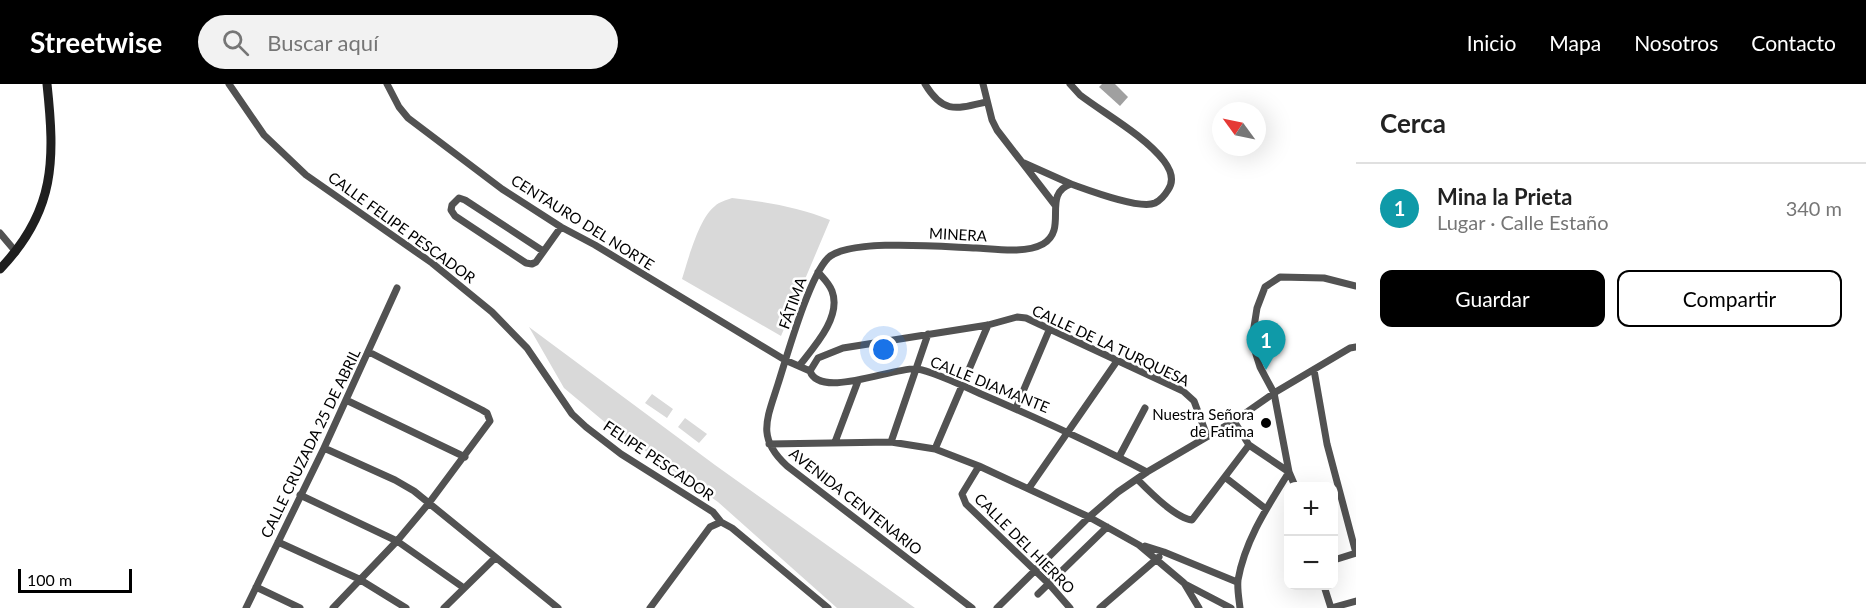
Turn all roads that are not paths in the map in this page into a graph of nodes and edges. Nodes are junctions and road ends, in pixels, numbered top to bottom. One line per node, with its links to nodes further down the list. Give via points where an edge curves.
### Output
1 (47, 84): 14 (main road, via 52,157 49,179 35,221)
2 (229, 84): 34 (street, CALLE FELIPE PESCADOR, via 264,135 306,175 432,263 492,312 527,348)
3 (387, 84): 11 (street, CENTAURO DEL NORTE, via 408,118 502,189)
4 (925, 84): 7 (street, via 935,99 950,108)
5 (983, 84): 7 (street)
6 (1070, 84): 9 (street, via 1158,154 1172,179 1161,199 1148,205)
7 (986, 102): 8 (street, via 997,130)
8 (1023, 163): 9 (street); 10 (street)
9 (1071, 184): 10 (street, via 1059,191)
10 (1055, 205): 15 (street, MINERA, via 1055,231 1043,244 1018,250 923,245 851,248)
11 (561, 227): 13 (street); 25 (street, CENTAURO DEL NORTE)
12 (0, 233): 14 (street)
13 (543, 251): 13 (street, via 536,262 526,262 455,216 452,205 459,198 465,200)
14 (16, 252): 16 (main road)
15 (829, 257): 17 (street, FÁTIMA)
16 (0, 269)
17 (818, 272): 25 (street, FÁTIMA); 27 (street, via 833,293 834,308 823,334)
18 (1356, 286): 33 (street, via 1324,278 1290,276 1280,277 1265,287 1253,333 1260,367)
19 (397, 288): 24 (street, CALLE CRUZADA 25 DE ABRIL)
20 (988, 325): 21 (street, CALLE DE LA TURQUESA, via 1017,317); 22 (street, CALLE DE LA TURQUESA); 32 (street)
21 (1050, 328): 26 (street, CALLE DE LA TURQUESA); 36 (street)
22 (928, 334): 28 (street); 30 (street, CALLE DE LA TURQUESA, via 834,350 818,358)
23 (1356, 347): 29 (street)
24 (369, 352): 35 (street, CALLE CRUZADA 25 DE ABRIL); 47 (street, via 487,413 490,421)
25 (785, 360): 27 (street, CALLE DIAMANTE); 43 (street, AVENIDA CENTENARIO, via 766,422)
26 (1117, 361): 39 (street); 40 (street, CALLE DE LA TURQUESA, via 1183,391 1194,401)
27 (799, 366): 30 (street, CALLE DIAMANTE)
28 (916, 369): 31 (street, CALLE DIAMANTE); 32 (street, CALLE DIAMANTE); 42 (street)
29 (1314, 370): 33 (street); 55 (street)
30 (810, 371): 31 (street, CALLE DIAMANTE, via 820,381)
31 (858, 381): 41 (street)
32 (961, 385): 36 (street, CALLE DIAMANTE); 46 (street)
33 (1274, 393): 38 (street); 51 (street)
34 (558, 394): 62 (street, FELIPE PESCADOR, via 586,427 713,512)
35 (346, 400): 45 (street, CALLE CRUZADA 25 DE ABRIL); 47 (street)
36 (1016, 408): 39 (street, CALLE DIAMANTE)
37 (1145, 408): 48 (street)
38 (1234, 421): 40 (street); 44 (street)
39 (1069, 432): 48 (street, CALLE DIAMANTE); 57 (street)
40 (1207, 436): 50 (street)
41 (835, 442): 42 (street); 43 (street)
42 (891, 442): 46 (street)
43 (769, 444): 90 (street, AVENIDA CENTENARIO, via 786,466)
44 (1249, 445): 51 (street); 53 (street)
45 (324, 448): 58 (street, CALLE CRUZADA 25 DE ABRIL); 59 (street, via 395,480)
46 (934, 449): 49 (street)
47 (465, 457): 59 (street)
48 (1119, 458): 50 (street, CALLE DIAMANTE)
49 (979, 466): 57 (street); 72 (street, CALLE DEL HIERRO, via 962,499)
50 (1147, 472): 52 (street)
51 (1289, 472): 54 (street); 60 (street)
52 (1137, 478): 53 (street, via 1154,496 1188,520 1194,519); 61 (street)
53 (1226, 478): 60 (street)
54 (1293, 482)
55 (1338, 482)
56 (1338, 483): 68 (street)
57 (1029, 488): 61 (street)
58 (300, 495): 64 (street); 65 (street, CALLE CRUZADA 25 DE ABRIL)
59 (429, 503): 64 (street); 69 (street)
60 (1266, 509): 74 (street, via 1249,544)
61 (1089, 517): 63 (street); 72 (street)
62 (720, 522): 88 (street, via 710,527); 89 (street, FELIPE PESCADOR)
63 (1107, 526): 66 (street); 76 (street)
64 (397, 541): 73 (street); 78 (street)
65 (278, 542): 73 (street); 77 (street, CALLE CRUZADA 25 DE ABRIL)
66 (1139, 545): 67 (street); 70 (street)
67 (1164, 552): 70 (street); 74 (street)
68 (1356, 553): 71 (street)
69 (495, 558): 78 (street); 87 (street)
70 (1157, 559): 75 (street); 93 (street)
71 (1338, 559)
72 (1034, 571): 76 (street, CALLE DEL HIERRO); 91 (street)
73 (359, 579): 84 (street); 85 (street)
74 (1238, 582): 96 (street)
75 (1184, 583): 94 (street); 95 (street)
76 (1049, 584): 80 (street); 92 (street, CALLE DEL HIERRO)
77 (256, 587): 82 (street, CALLE CRUZADA 25 DE ABRIL); 83 (street)
78 (464, 588): 86 (street)
79 (1326, 590): 97 (street)
80 (1038, 594)
81 (1356, 601): 97 (street)
82 (246, 608)
83 (300, 608)
84 (333, 608)
85 (406, 608)
86 (444, 608)
87 (558, 608)
88 (650, 608)
89 (828, 608)
90 (972, 608)
91 (997, 608)
92 (1070, 608)
93 (1100, 608)
94 (1200, 608)
95 (1231, 608)
96 (1240, 608)
97 (1331, 608)

